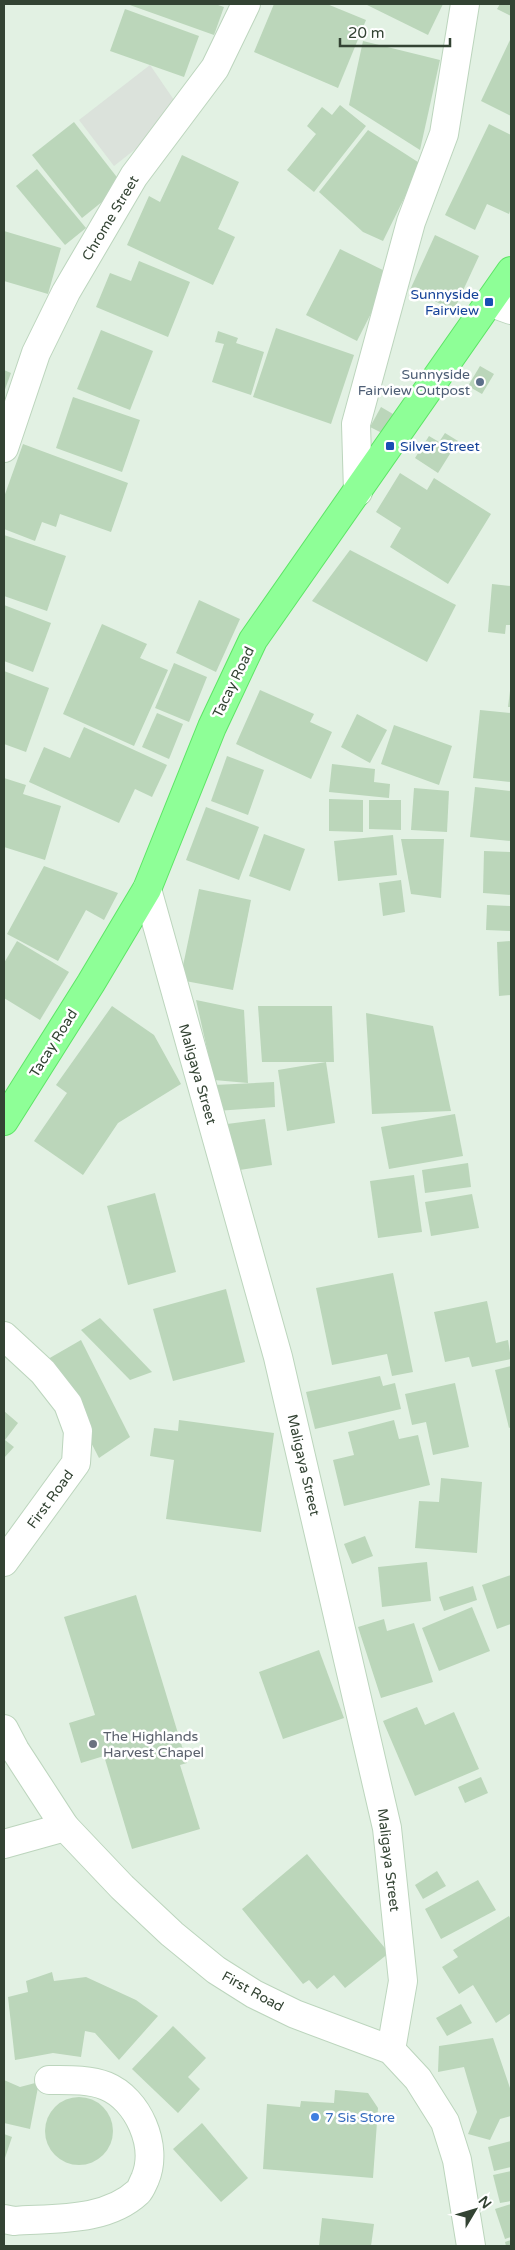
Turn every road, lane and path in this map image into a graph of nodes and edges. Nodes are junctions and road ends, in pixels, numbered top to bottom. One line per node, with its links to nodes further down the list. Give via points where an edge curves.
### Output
1 (246, 4): 5 (street, Chrome Street, via 215,68 134,176 66,292 36,353)
2 (465, 4): 6 (street, via 444,134 411,222 356,424)
3 (511, 271): 4 (main road, Tacay Road)
4 (500, 306): 6 (main road, Tacay Road)
5 (4, 448)
6 (358, 492): 7 (main road, Tacay Road, via 253,640 212,727)
7 (147, 889): 8 (main road, Tacay Road); 14 (street, Maligaya Street, via 278,1357 387,1828 403,1981)
8 (4, 1121)
9 (4, 1336): 10 (street, First Road, via 43,1372 68,1404 78,1431 76,1463)
10 (4, 1562)
11 (4, 1729): 12 (street, First Road)
12 (66, 1827): 13 (street); 14 (street, First Road, via 122,1887 216,1970 295,2014)
13 (4, 1844)
14 (391, 2050): 17 (street, First Road, via 418,2079 445,2122 457,2160)
15 (49, 2080): 16 (street, via 106,2086 128,2102 144,2126 149,2147 148,2172 139,2191 98,2214 14,2221)
16 (4, 2219)
17 (470, 2246)

